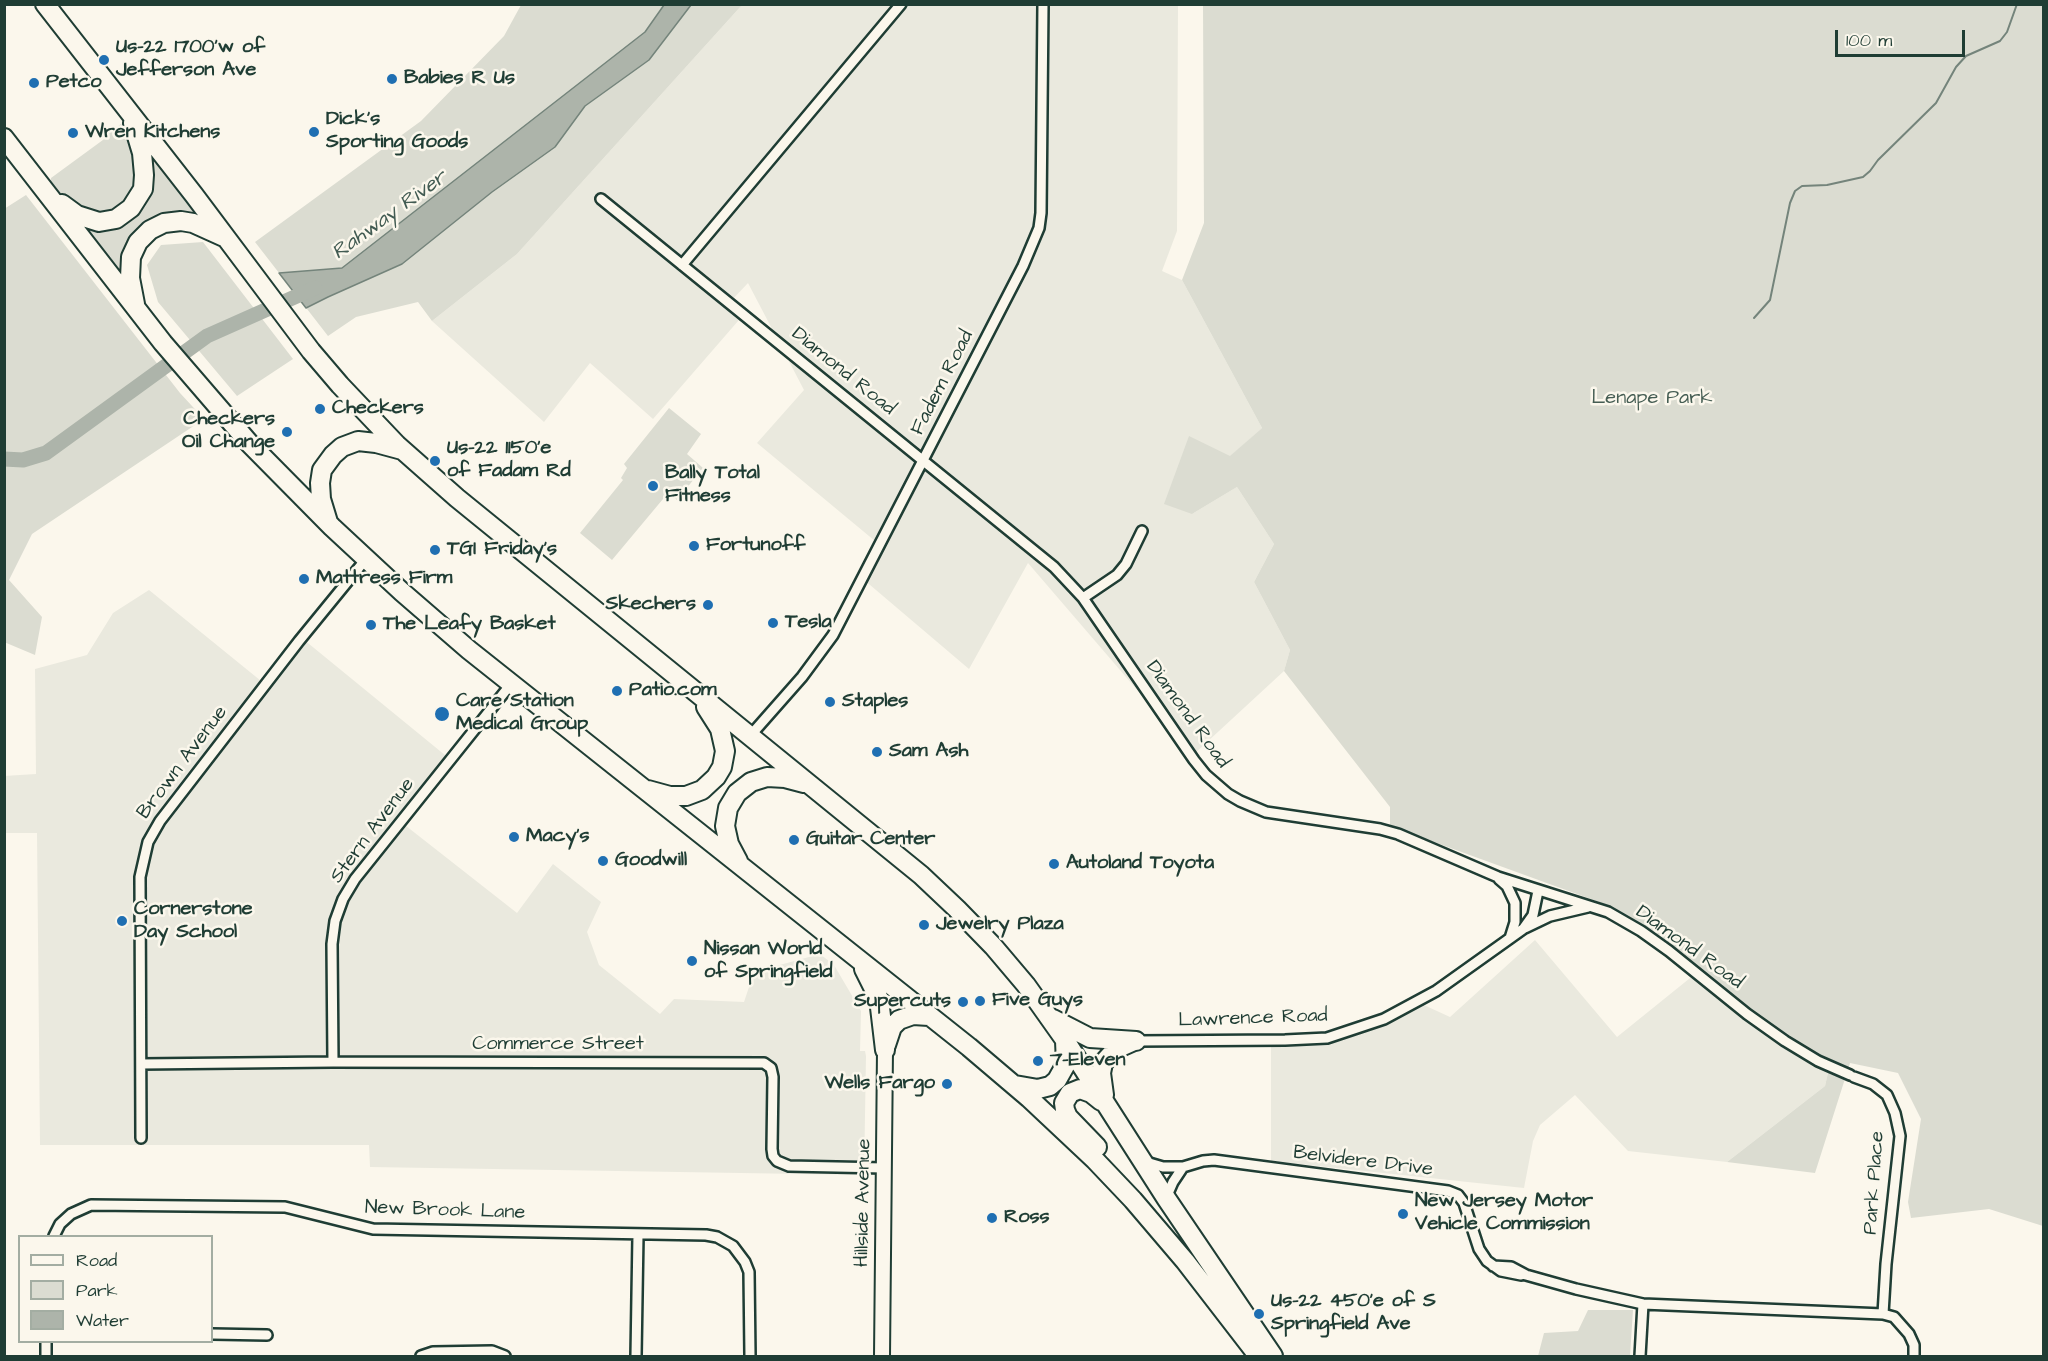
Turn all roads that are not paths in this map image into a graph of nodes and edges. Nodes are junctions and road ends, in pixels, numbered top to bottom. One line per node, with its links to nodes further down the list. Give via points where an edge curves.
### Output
1 (45, 4): 4 (highway)
2 (901, 4): 9 (street)
3 (1042, 4): 12 (street, Fadem Road, via 1039,228)
4 (129, 111): 6 (highway, via 142,153 144,175 140,196 127,213 110,221 93,221 71,212); 8 (highway)
5 (4, 138): 6 (highway)
6 (44, 190): 10 (highway)
7 (601, 199): 9 (street, Diamond Road)
8 (226, 238): 10 (highway, via 181,220 164,223 146,234 134,246 130,263 130,285); 11 (highway, via 334,379)
9 (682, 265): 12 (street, Diamond Road)
10 (137, 311): 13 (highway, via 243,435)
11 (404, 451): 13 (highway, via 358,441 333,454 322,471 320,483); 18 (highway)
12 (923, 460): 16 (street, Diamond Road, via 1054,567); 19 (street, Fadem Road, via 833,635)
13 (329, 524): 15 (highway)
14 (1142, 531): 16 (street, via 1126,564)
15 (366, 559): 17 (highway); 35 (street, Brown Avenue, via 160,821 148,842 140,877)
16 (1083, 598): 23 (street, Diamond Road, via 1194,760 1228,794 1266,812 1398,834)
17 (511, 684): 21 (highway); 34 (street, Stern Avenue, via 343,899 332,944)
18 (696, 693): 19 (highway); 21 (highway, via 722,734 722,767 711,783 692,794 670,796)
19 (750, 736): 20 (highway)
20 (809, 784): 22 (highway, via 767,777 751,782 737,793 728,808 725,826); 30 (highway, via 957,909 1004,959)
21 (643, 789): 22 (highway)
22 (740, 866): 28 (highway)
23 (1498, 877): 24 (street, Diamond Road); 27 (street, via 1515,903)
24 (1538, 891): 25 (street, Diamond Road); 26 (street, Lawrence Road, via 1533,915)
25 (1590, 907): 26 (street, Lawrence Road, via 1550,916); 36 (street, Diamond Road, via 1608,912 1641,931 1785,1041)
26 (1523, 929): 27 (street, Lawrence Road)
27 (1510, 938): 32 (street, Lawrence Road, via 1410,1005 1384,1019 1327,1038)
28 (858, 960): 29 (highway); 33 (highway, via 879,999)
29 (929, 1016): 33 (highway, via 913,1015 899,1020 890,1031); 37 (highway)
30 (1048, 1016): 31 (highway); 32 (highway, via 1090,1038)
31 (1065, 1040): 37 (highway, via 1066,1064 1058,1080 1038,1089); 38 (highway)
32 (1136, 1041): 38 (highway, via 1116,1049 1103,1063 1101,1079)
33 (885, 1050): 42 (street, Hillside Avenue)
34 (333, 1062): 35 (street, Commerce Street); 42 (street, Commerce Street, via 764,1064 771,1068 773,1077 772,1149 777,1161 789,1166)
35 (141, 1064): 39 (street, Brown Avenue)
36 (1852, 1076): 48 (street, Park Place, via 1887,1095 1900,1136)
37 (1014, 1085): 44 (highway, via 1095,1160)
38 (1107, 1104): 40 (highway); 44 (highway, via 1080,1089 1070,1093 1064,1103 1066,1114 1121,1177)
39 (141, 1138)
40 (1142, 1161): 41 (street, Belvidere Drive); 43 (highway)
41 (1183, 1167): 43 (street); 47 (street, Belvidere Drive, via 1214,1160 1448,1191 1464,1203 1479,1249 1493,1266 1510,1274)
42 (884, 1168): 55 (street, Hillside Avenue)
43 (1166, 1198): 57 (highway)
44 (1147, 1216): 56 (highway)
45 (54, 1235): 46 (street, New Brook Lane, via 71,1214 91,1205 285,1207 373,1229)
46 (638, 1235): 53 (street); 54 (street, New Brook Lane, via 706,1235 733,1246 749,1272)
47 (1643, 1304): 48 (street); 58 (street)
48 (1883, 1314): 59 (street, via 1894,1317 1910,1334)
49 (213, 1334): 50 (street)
50 (267, 1335)
51 (421, 1356): 52 (street, via 433,1352 492,1351)
52 (505, 1356)
53 (636, 1356)
54 (750, 1356)
55 (882, 1356)
56 (1259, 1356)
57 (1273, 1356)
58 (1640, 1356)
59 (1914, 1356)

